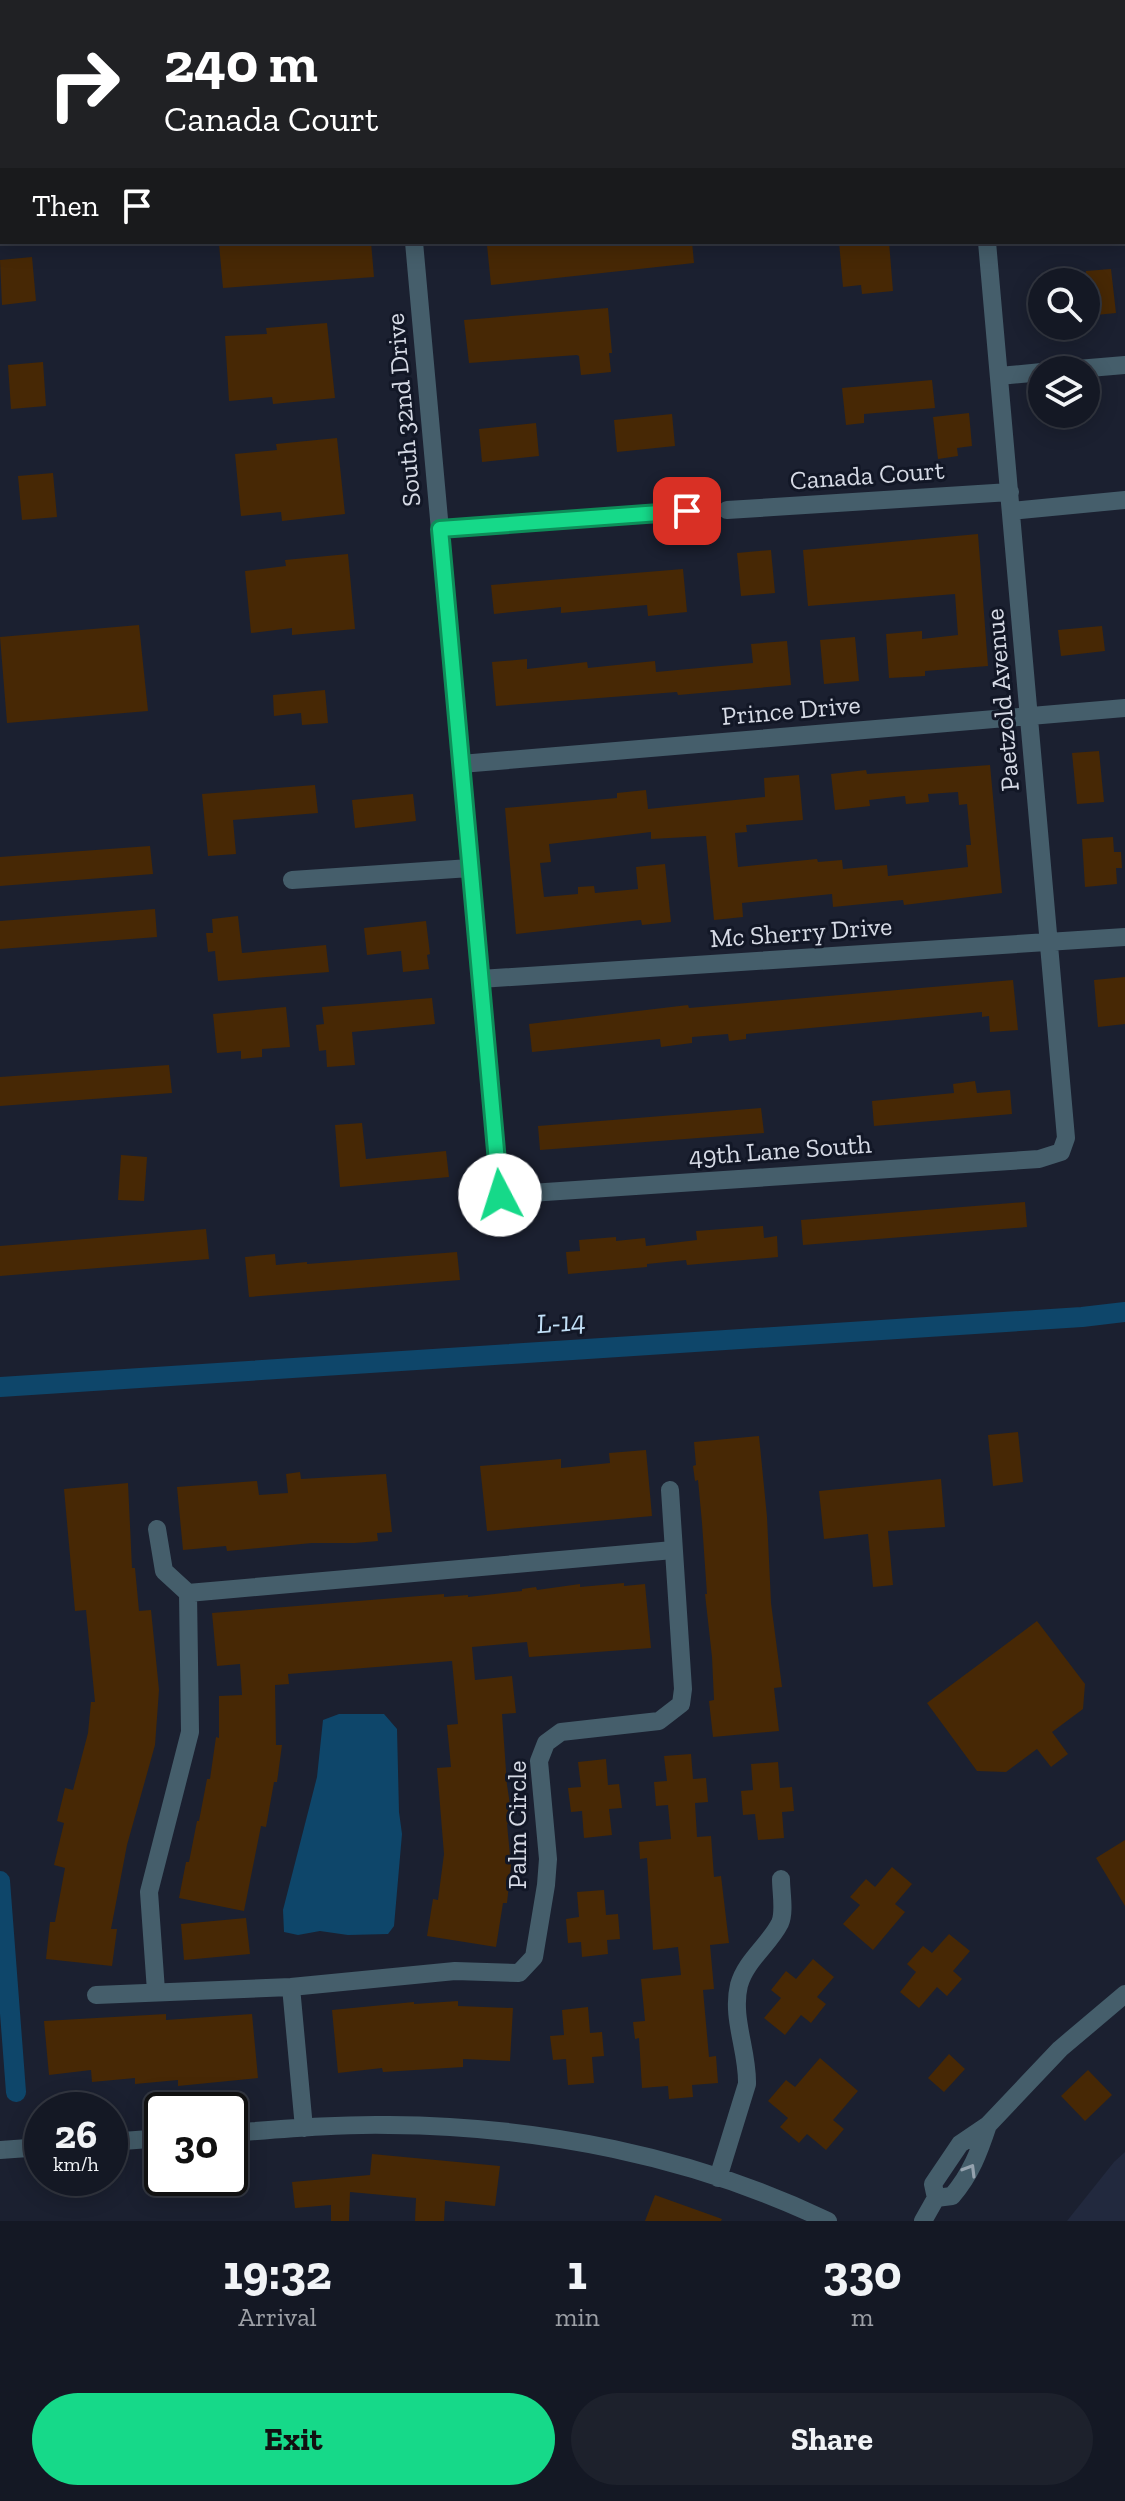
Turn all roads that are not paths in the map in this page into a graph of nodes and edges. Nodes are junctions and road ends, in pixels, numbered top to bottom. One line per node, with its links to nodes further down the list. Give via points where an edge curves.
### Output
1 (414, 244): 12 (street, South 32nd Drive)
2 (987, 244): 6 (street, Paetzold Avenue)
3 (1125, 365): 4 (street)
4 (1100, 367)
5 (1028, 373): 6 (street)
6 (999, 376): 7 (street, Paetzold Avenue)
7 (1010, 492): 9 (street, Canada Court); 11 (street, Paetzold Avenue)
8 (1125, 500): 11 (street)
9 (727, 510)
10 (687, 511): 12 (street)
11 (1011, 511): 14 (street, Paetzold Avenue)
12 (440, 529): 15 (street, South 32nd Drive)
13 (1125, 708): 14 (street, Prince Drive)
14 (1030, 716): 15 (street, Prince Drive); 19 (street, Paetzold Avenue)
15 (461, 764): 16 (street, South 32nd Drive)
16 (470, 868): 17 (street); 20 (street, South 32nd Drive)
17 (292, 880)
18 (1125, 937): 19 (street, Mc Sherry Drive)
19 (1051, 942): 20 (street, Mc Sherry Drive); 21 (street, Paetzold Avenue, via 1066,1138)
20 (480, 979): 22 (street, South 32nd Drive)
21 (1061, 1152): 22 (street, 49th Lane South, via 1039,1159)
22 (500, 1195)
23 (670, 1490): 25 (street, Palm Circle)
24 (157, 1529): 26 (street, via 164,1571)
25 (673, 1550): 26 (street); 28 (street, Palm Circle, via 681,1704 659,1721 561,1732 546,1743 539,1761 548,1859 534,1957 519,1973 455,1971)
26 (188, 1593): 29 (street, via 190,1732 149,1892)
27 (781, 1879): 36 (street, via 781,1921 740,1983 737,2011 747,2084)
28 (291, 1987): 29 (street, Palm Circle); 32 (street)
29 (156, 1991): 31 (street, Palm Circle)
30 (1125, 1994): 38 (street, via 1060,2049 988,2125 975,2164 952,2196 936,2198)
31 (96, 1995)
32 (304, 2128): 33 (street); 36 (street, via 387,2125 524,2134 593,2145)
33 (248, 2132)
34 (24, 2148): 35 (street)
35 (0, 2150)
36 (718, 2178): 37 (street)
37 (828, 2221)
38 (923, 2221)

